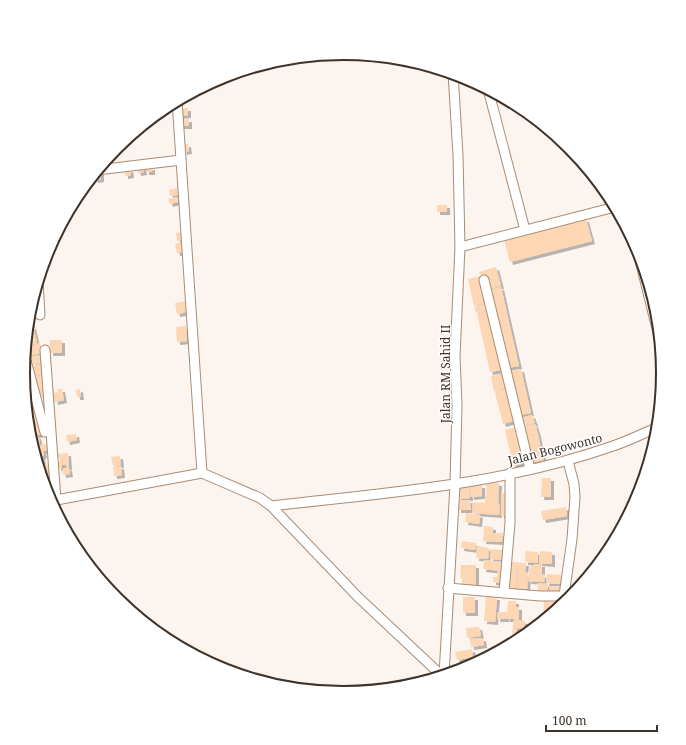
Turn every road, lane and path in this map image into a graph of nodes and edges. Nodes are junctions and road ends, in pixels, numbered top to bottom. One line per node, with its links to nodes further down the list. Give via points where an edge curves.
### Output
1 (453, 79): 8 (street, Jalan RM Sahid II)
2 (490, 96): 7 (street)
3 (177, 107): 4 (street)
4 (181, 160): 5 (street); 18 (street)
5 (106, 169)
6 (609, 209): 7 (street)
7 (525, 230): 8 (street)
8 (460, 247): 20 (street, Jalan RM Sahid II, via 455,356)
9 (484, 280): 17 (street)
10 (38, 304): 11 (street)
11 (40, 315)
12 (45, 350): 21 (street)
13 (31, 389): 15 (street)
14 (651, 430): 16 (street, Jalan Bogowonto, via 612,447)
15 (45, 432)
16 (568, 461): 17 (street, Jalan Bogowonto); 25 (street, via 575,497)
17 (530, 469): 19 (street, Jalan Bogowonto)
18 (202, 472): 22 (street); 23 (street, via 260,498)
19 (510, 473): 20 (street, Jalan Bogowonto); 26 (street, via 510,523)
20 (455, 485): 23 (street, Jalan Bogowonto); 24 (street, Jalan RM Sahid II)
21 (52, 487)
22 (57, 500)
23 (271, 506): 29 (street, via 358,597)
24 (448, 588): 26 (street); 28 (street, Jalan RM Sahid II)
25 (568, 589)
26 (504, 592): 27 (street)
27 (562, 596)
28 (442, 669)
29 (438, 671)

